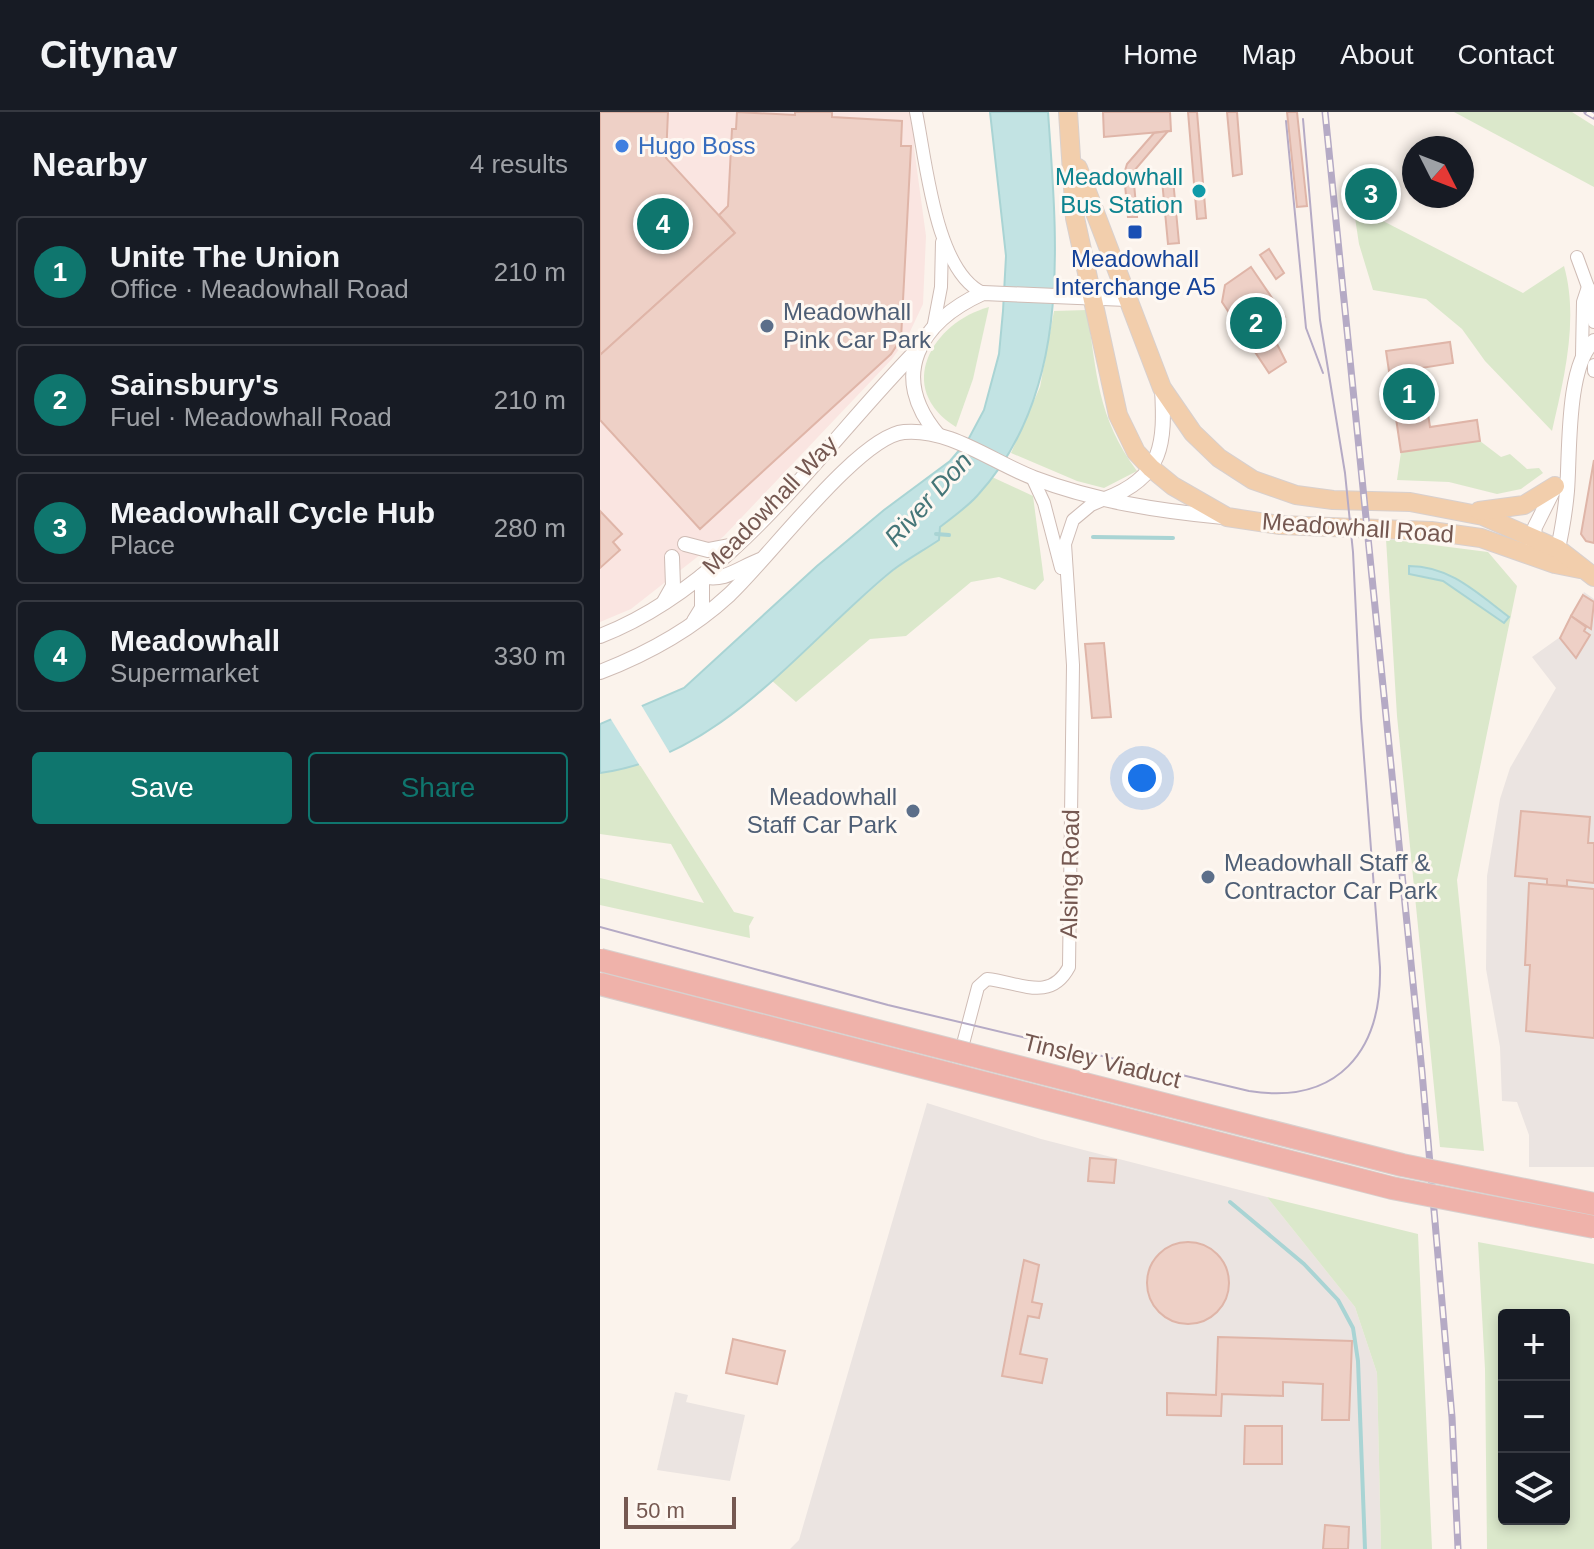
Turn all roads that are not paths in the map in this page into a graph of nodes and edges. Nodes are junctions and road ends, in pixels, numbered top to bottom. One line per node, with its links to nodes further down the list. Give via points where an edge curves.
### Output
1 (916, 112): 4 (street)
2 (1068, 112): 3 (main road, Meadowhall Road)
3 (1071, 148): 8 (main road, Meadowhall Road, via 1075,218); 9 (main road, Meadowhall Road)
4 (942, 237): 7 (street, via 960,277); 11 (street)
5 (1577, 257): 6 (street)
6 (1591, 292): 10 (street)
7 (983, 293): 8 (street); 11 (street, Meadowhall Way, via 965,301)
8 (1094, 298): 9 (street); 20 (main road, Meadowhall Road, via 1118,415 1136,452)
9 (1127, 299): 17 (main road, Meadowhall Road)
10 (1590, 324): 12 (street); 14 (street)
11 (933, 329): 13 (street, Meadowhall Way)
12 (1594, 340): 14 (street)
13 (919, 348): 18 (street, Meadowhall Way, via 911,382 922,416); 28 (street, Meadowhall Way)
14 (1582, 355): 16 (street)
15 (1594, 369): 16 (street)
16 (1576, 385): 19 (street)
17 (1162, 388): 20 (street, Meadowhall Road, via 1163,443); 24 (main road, Meadowhall Road, via 1204,444 1236,470 1275,489 1333,500 1394,501)
18 (938, 435): 21 (street, Meadowhall Way); 31 (street, Meadowhall Way, via 905,432 874,443)
19 (1567, 459): 22 (street); 32 (street, via 1568,487)
20 (1151, 468): 23 (street); 25 (main road, Meadowhall Road)
21 (1032, 477): 23 (street, Meadowhall Way); 35 (street, Alsing Road)
22 (1555, 486): 24 (main road, via 1524,505); 26 (street)
23 (1105, 499): 25 (street, Meadowhall Road); 35 (street, Alsing Road, via 1082,511 1067,534)
24 (1464, 511): 26 (main road, Meadowhall Road)
25 (1227, 517): 29 (main road, Meadowhall Road, via 1319,528 1431,531 1481,538)
26 (1532, 536): 29 (street); 32 (main road, Meadowhall Road)
27 (685, 544): 28 (street, via 708,550)
28 (737, 544): 34 (street, Meadowhall Way)
29 (1532, 556): 32 (main road, Meadowhall Road)
30 (672, 557): 36 (street, via 673,586)
31 (768, 557): 34 (street, via 728,577); 37 (street, Meadowhall Way)
32 (1556, 557): 33 (main road, Meadowhall Road)
33 (1587, 573)
34 (702, 576): 36 (street, Meadowhall Way); 37 (street, via 702,608)
35 (1066, 587): 42 (street, Alsing Road, via 1073,665 1069,967 1054,985 1037,990 987,979 978,987)
36 (662, 606): 38 (street, Meadowhall Way)
37 (692, 624): 39 (street, Meadowhall Way)
38 (600, 636)
39 (600, 672)
40 (600, 960): 43 (highway, Tinsley Viaduct, bridge, via 1402,1165)
41 (600, 984): 44 (highway, Tinsley Viaduct, bridge, via 1392,1188)
42 (955, 1074)
43 (1594, 1204)
44 (1594, 1227)

